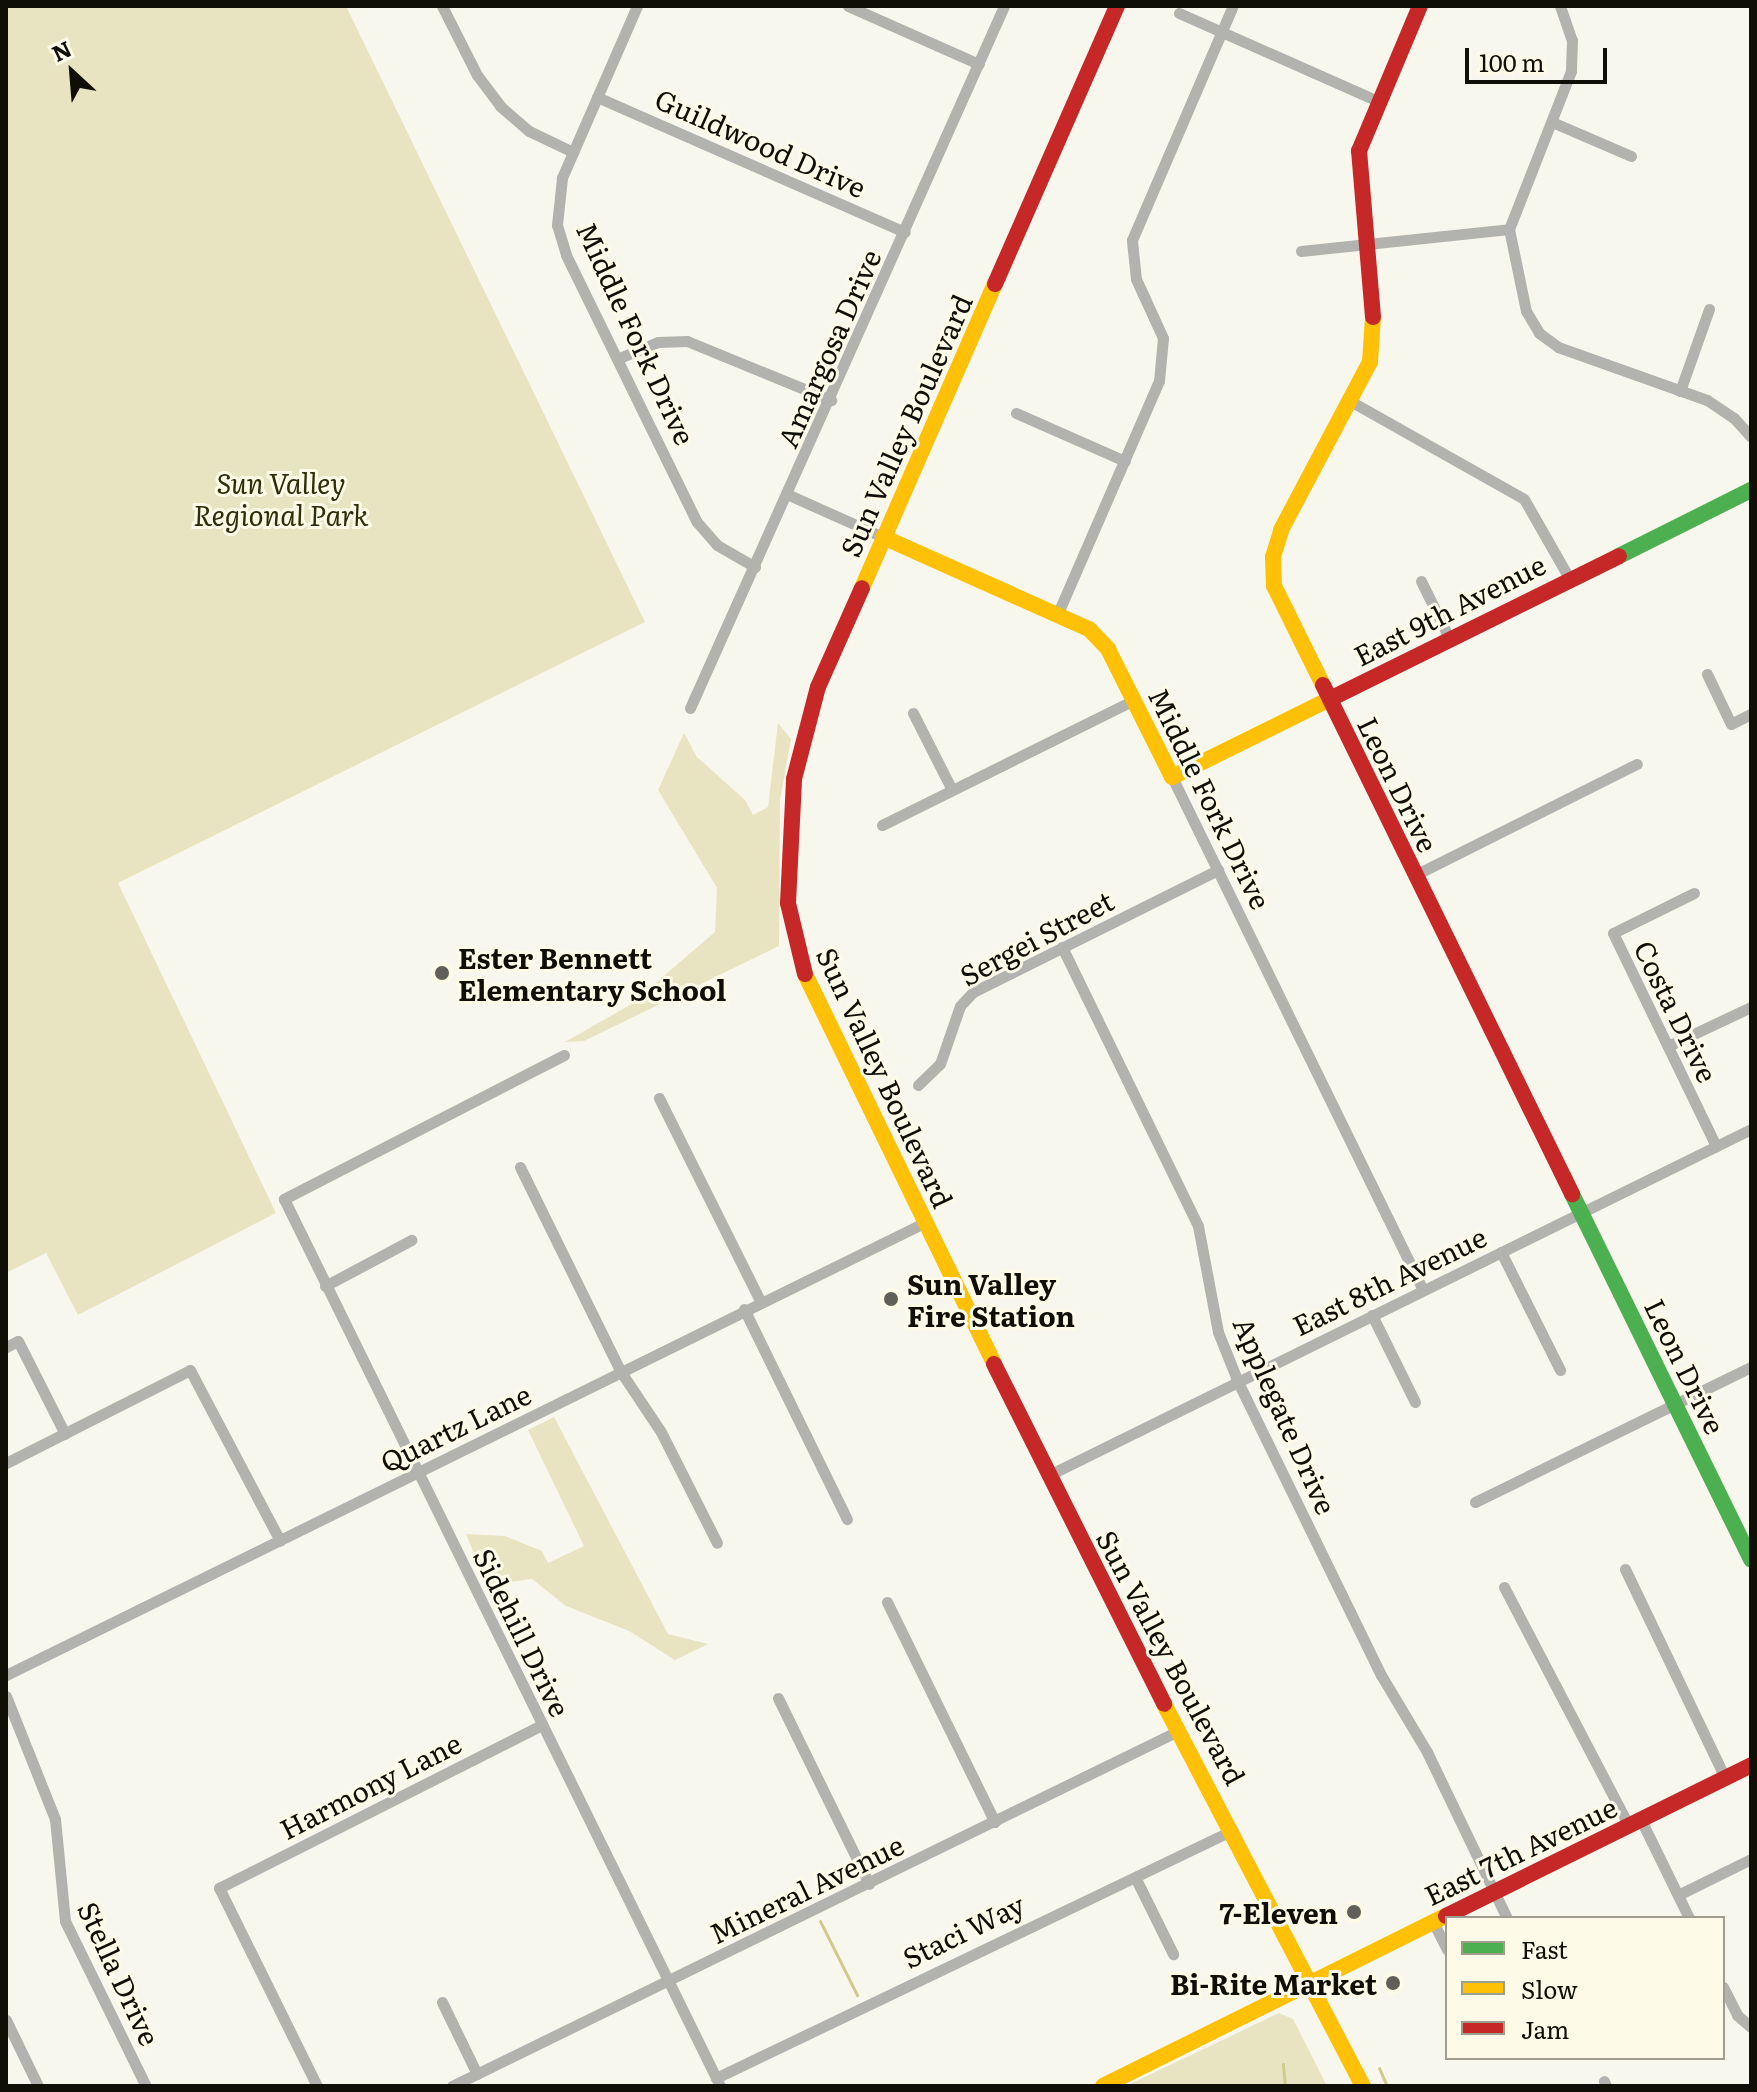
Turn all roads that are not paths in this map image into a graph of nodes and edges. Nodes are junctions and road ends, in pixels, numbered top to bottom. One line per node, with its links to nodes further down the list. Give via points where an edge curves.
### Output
1 (442, 6): 15 (street, via 477,75 500,106 529,131)
2 (637, 6): 12 (street, Middle Fork Drive)
3 (848, 6): 11 (street)
4 (1004, 6): 11 (street, Amargosa Drive)
5 (1117, 6): 31 (main road, Sun Valley Boulevard)
6 (1233, 6): 10 (street)
7 (1420, 6): 13 (main road, Leon Drive)
8 (1560, 6): 14 (street, via 1572,56)
9 (1179, 13): 10 (street)
10 (1222, 32): 13 (street); 28 (street, via 1132,240 1132,266 1159,324 1164,354 1159,381)
11 (979, 64): 18 (street, Amargosa Drive)
12 (597, 97): 15 (street, Middle Fork Drive); 18 (street, Guildwood Drive)
13 (1378, 101): 19 (main road, Leon Drive, via 1357,164)
14 (1552, 122): 16 (street); 17 (street)
15 (573, 152): 22 (street, Middle Fork Drive, via 558,192 560,240)
16 (1631, 156)
17 (1509, 229): 19 (street); 23 (street, via 1526,311 1539,333 1566,351)
18 (905, 232): 24 (street, Amargosa Drive)
19 (1365, 244): 20 (street); 25 (main road, Leon Drive, via 1374,345)
20 (1301, 251)
21 (1709, 309): 23 (street)
22 (617, 359): 24 (street, via 658,342 687,341); 32 (street, Middle Fork Drive, via 697,522 717,545)
23 (1680, 391): 27 (street, via 1721,408)
24 (831, 400): 30 (street, Amargosa Drive)
25 (1352, 402): 33 (street, via 1524,499); 38 (main road, Leon Drive, via 1281,530 1273,557 1278,600)
26 (1016, 413): 28 (street)
27 (1751, 437)
28 (1125, 461): 35 (street)
29 (1751, 490): 33 (main road, East 9th Avenue)
30 (789, 495): 31 (street, Middle Fork Drive); 32 (street, Amargosa Drive)
31 (883, 537): 35 (main road, Middle Fork Drive); 60 (main road, Sun Valley Boulevard, via 818,687 800,747 788,837 788,903 808,984)
32 (755, 567): 40 (street, Amargosa Drive)
33 (1569, 578): 36 (main road, East 9th Avenue)
34 (1421, 581): 36 (street)
35 (1058, 613): 39 (main road, Middle Fork Drive, via 1099,638)
36 (1449, 638): 38 (main road, East 9th Avenue)
37 (1707, 674): 42 (street, via 1731,724)
38 (1327, 699): 44 (main road, East 9th Avenue); 48 (main road, Leon Drive)
39 (1134, 700): 44 (main road, Middle Fork Drive); 45 (street)
40 (690, 708)
41 (913, 713): 45 (street)
42 (1751, 714)
43 (1637, 764): 48 (street)
44 (1172, 777): 47 (street, Middle Fork Drive)
45 (952, 790): 46 (street)
46 (882, 825)
47 (1218, 870): 50 (street, Sergei Street); 64 (street, Middle Fork Drive)
48 (1415, 875): 59 (main road, Leon Drive)
49 (1694, 893): 52 (street, Costa Drive, via 1613,933)
50 (1062, 947): 54 (street, Sergei Street, via 966,999 940,1064); 72 (street, Applegate Drive, via 1198,1226 1218,1332)
51 (1751, 1007): 52 (street)
52 (1668, 1046): 57 (street, Costa Drive)
53 (564, 1055): 63 (street, Sidehill Drive, via 284,1199)
54 (918, 1085)
55 (659, 1098): 65 (street)
56 (1751, 1129): 57 (street, East 8th Avenue)
57 (1716, 1146): 59 (street, East 8th Avenue)
58 (520, 1167): 71 (street)
59 (1582, 1212): 62 (street, East 8th Avenue); 74 (main road, Leon Drive)
60 (926, 1222): 65 (street, Quartz Lane); 78 (main road, Sun Valley Boulevard)
61 (411, 1240): 63 (street)
62 (1501, 1252): 64 (street, East 8th Avenue); 70 (street)
63 (325, 1286): 77 (street, Sidehill Drive)
64 (1423, 1290): 67 (street, East 8th Avenue)
65 (760, 1301): 66 (street, Quartz Lane)
66 (744, 1309): 71 (street, Quartz Lane); 80 (street)
67 (1372, 1315): 72 (street, East 8th Avenue); 73 (street)
68 (6, 1347): 75 (street, via 18,1341)
69 (1751, 1367): 74 (street)
70 (1560, 1370)
71 (621, 1372): 77 (street, Quartz Lane); 82 (street, via 661,1432)
72 (1238, 1382): 78 (street, East 8th Avenue); 100 (street, Applegate Drive, via 1381,1675 1427,1752)
73 (1415, 1402)
74 (1676, 1405): 79 (street); 83 (main road, Leon Drive)
75 (65, 1434): 76 (street); 81 (street, via 190,1370)
76 (6, 1463)
77 (417, 1472): 81 (street, Quartz Lane); 90 (street, Sidehill Drive)
78 (1049, 1475): 91 (main road, Sun Valley Boulevard)
79 (1475, 1502)
80 (847, 1519)
81 (280, 1541): 87 (street, Quartz Lane)
82 (717, 1543)
83 (1751, 1559)
84 (1625, 1569): 93 (street)
85 (1504, 1587): 95 (street)
86 (887, 1602): 94 (street)
87 (7, 1675): 88 (street, Stella Drive)
88 (6, 1694): 118 (street, Stella Drive, via 55,1819 65,1921)
89 (778, 1698): 99 (street)
90 (542, 1725): 109 (street, Sidehill Drive); 119 (street, Harmony Lane, via 219,1888)
91 (1180, 1730): 94 (street, Mineral Avenue); 96 (main road, Sun Valley Boulevard)
92 (1751, 1765): 93 (main road, East 7th Avenue)
93 (1725, 1778): 95 (main road, East 7th Avenue)
94 (995, 1822): 99 (street, Mineral Avenue)
95 (1635, 1823): 100 (main road, East 7th Avenue); 101 (street)
96 (1233, 1830): 98 (street, Staci Way); 110 (main road, Sun Valley Boulevard)
97 (1751, 1859): 101 (street)
98 (1136, 1879): 108 (street); 116 (street, Staci Way, via 1087,1904 1045,1916)
99 (869, 1884): 109 (street, Mineral Avenue)
100 (1496, 1892): 103 (main road, East 7th Avenue); 104 (street, Applegate Drive)
101 (1678, 1895): 105 (street)
102 (1445, 1916): 106 (main road, East 7th Avenue)
103 (1446, 1916)
104 (1506, 1916)
105 (1688, 1916)
106 (1433, 1922): 107 (street); 110 (main road, East 7th Avenue)
107 (1445, 1946)
108 (1173, 1954)
109 (668, 1980): 115 (street, Mineral Avenue); 116 (street, Sidehill Drive)
110 (1313, 1982): 121 (main road, East 7th Avenue); 122 (main road, Sun Valley Boulevard)
111 (1725, 1990): 114 (street)
112 (442, 2002): 115 (street)
113 (6, 2020): 117 (street)
114 (1750, 2026)
115 (477, 2074): 120 (street, Mineral Avenue)
116 (718, 2082)
117 (38, 2086)
118 (146, 2086)
119 (317, 2086)
120 (452, 2086)
121 (1103, 2086)
122 (1363, 2086)

